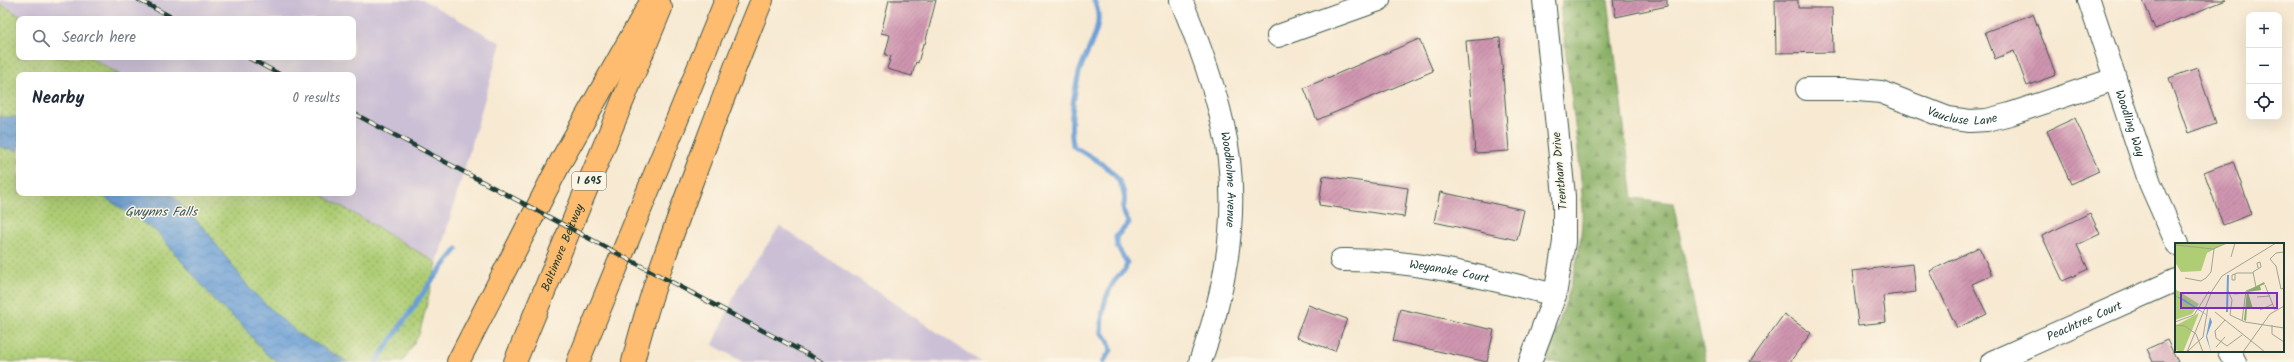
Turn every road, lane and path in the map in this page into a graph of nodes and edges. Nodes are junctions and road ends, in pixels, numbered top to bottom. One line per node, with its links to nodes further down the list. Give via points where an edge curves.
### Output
1 (652, 0): 17 (highway, via 560,161)
2 (665, 0): 18 (highway, Baltimore Beltway / I 695)
3 (726, 0): 19 (highway)
4 (762, 0): 20 (highway, via 728,82 670,240)
5 (1181, 0): 21 (street, Woodholme Avenue, via 1221,120 1229,159 1232,197 1229,243 1211,330)
6 (1379, 0): 9 (street)
7 (1544, 0): 15 (street, Trentham Drive, via 1564,196 1564,242)
8 (2089, 0): 10 (street, Woodling Way)
9 (1278, 36)
10 (2115, 79): 11 (street, Vaucluse Lane, via 2010,114 1970,121 1948,118 1881,92); 12 (street, Woodling Way, via 2150,183)
11 (1807, 89)
12 (2177, 243)
13 (1341, 260): 15 (street, Weyanoke Court, via 1375,260 1422,265)
14 (2175, 280): 23 (street, Peachtree Court)
15 (1555, 295): 22 (street, Trentham Drive)
16 (2230, 352): 24 (street)
17 (458, 362)
18 (515, 362)
19 (578, 362)
20 (633, 362)
21 (1200, 362)
22 (1530, 362)
23 (1992, 362)
24 (2235, 362)

